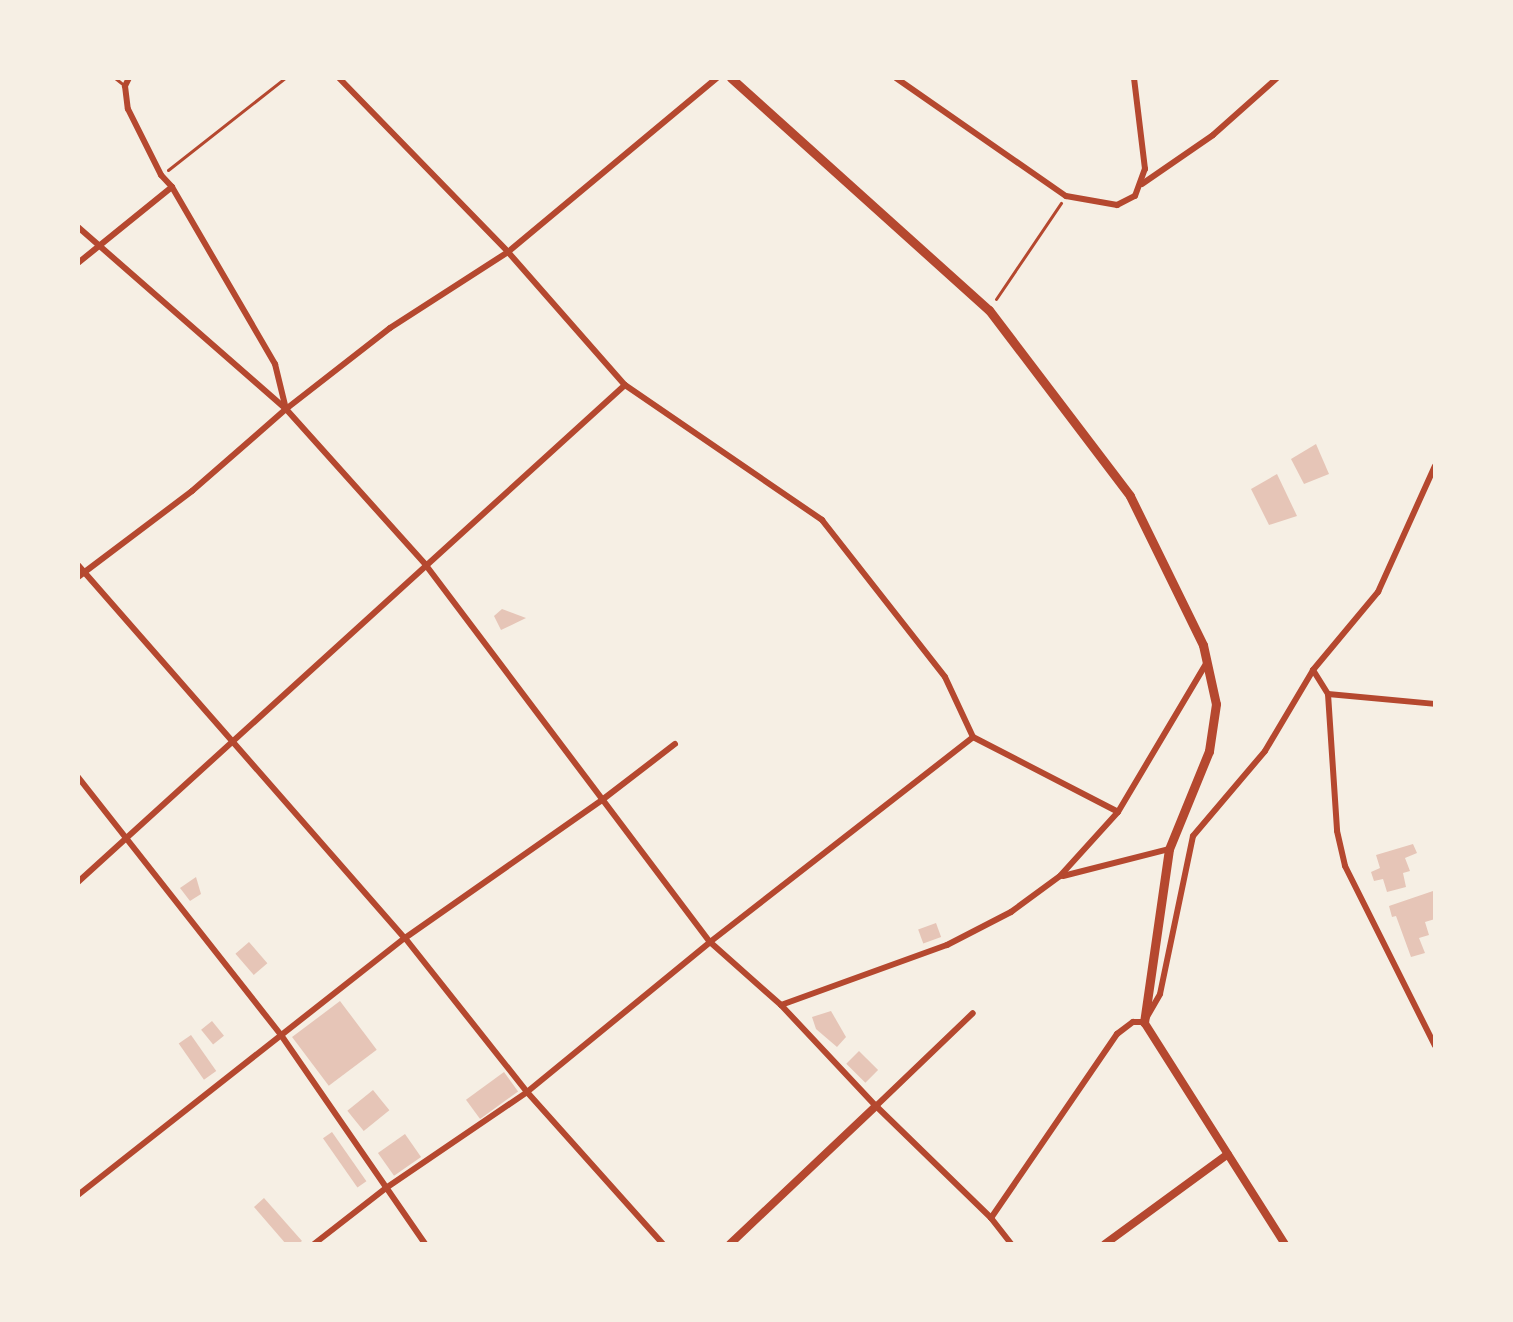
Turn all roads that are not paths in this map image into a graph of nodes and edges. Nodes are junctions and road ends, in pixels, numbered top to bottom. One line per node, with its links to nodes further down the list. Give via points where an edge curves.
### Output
1 (115, 78): 9 (lane)
2 (129, 78): 9 (street)
3 (339, 78): 14 (street)
4 (717, 78): 14 (street)
5 (731, 78): 22 (main road, via 989,310 1130,496)
6 (896, 78): 10 (street, via 1066,196 1117,205 1135,196)
7 (1134, 78): 10 (street, via 1145,169)
8 (1277, 78): 10 (street, via 1213,135)
9 (125, 86): 11 (street, via 128,109)
10 (1142, 184)
11 (172, 187): 13 (street); 17 (street, via 275,364)
12 (78, 227): 13 (street)
13 (98, 245): 15 (street); 17 (street)
14 (508, 252): 16 (street); 17 (street, via 390,328)
15 (78, 263)
16 (625, 385): 19 (street); 26 (street, via 822,520 945,677)
17 (286, 409): 19 (street); 21 (street, via 192,491)
18 (1435, 466): 23 (street, via 1378,592)
19 (425, 564): 27 (street); 30 (street)
20 (78, 565): 21 (street)
21 (81, 575): 27 (street)
22 (1208, 661): 31 (street); 33 (main road, via 1216,704 1209,751)
23 (1313, 670): 24 (street); 40 (street, via 1265,751 1193,836 1160,994)
24 (1328, 694): 25 (street); 42 (street, via 1337,831 1345,866)
25 (1435, 704)
26 (973, 737): 31 (street); 37 (street)
27 (234, 744): 32 (street); 36 (street)
28 (675, 744): 30 (street)
29 (78, 777): 32 (street)
30 (602, 800): 36 (street); 37 (street)
31 (1118, 812): 34 (street)
32 (128, 839): 35 (street); 41 (street)
33 (1169, 849): 34 (street); 40 (main road)
34 (1060, 876): 38 (street, via 1011,912 947,945)
35 (78, 882)
36 (405, 938): 41 (street); 43 (street)
37 (710, 942): 38 (street); 43 (street)
38 (781, 1005): 44 (street)
39 (973, 1013): 44 (street)
40 (1144, 1022): 45 (street); 48 (street, via 1133,1022 1117,1034)
41 (281, 1035): 46 (street); 47 (street)
42 (1435, 1046)
43 (527, 1092): 46 (street); 51 (street)
44 (876, 1106): 48 (street); 52 (street)
45 (1228, 1154): 54 (street); 55 (street)
46 (386, 1188): 49 (street); 50 (street)
47 (78, 1195)
48 (991, 1218): 53 (street)
49 (314, 1244)
50 (425, 1244)
51 (663, 1244)
52 (730, 1244)
53 (1011, 1244)
54 (1105, 1244)
55 (1285, 1244)

